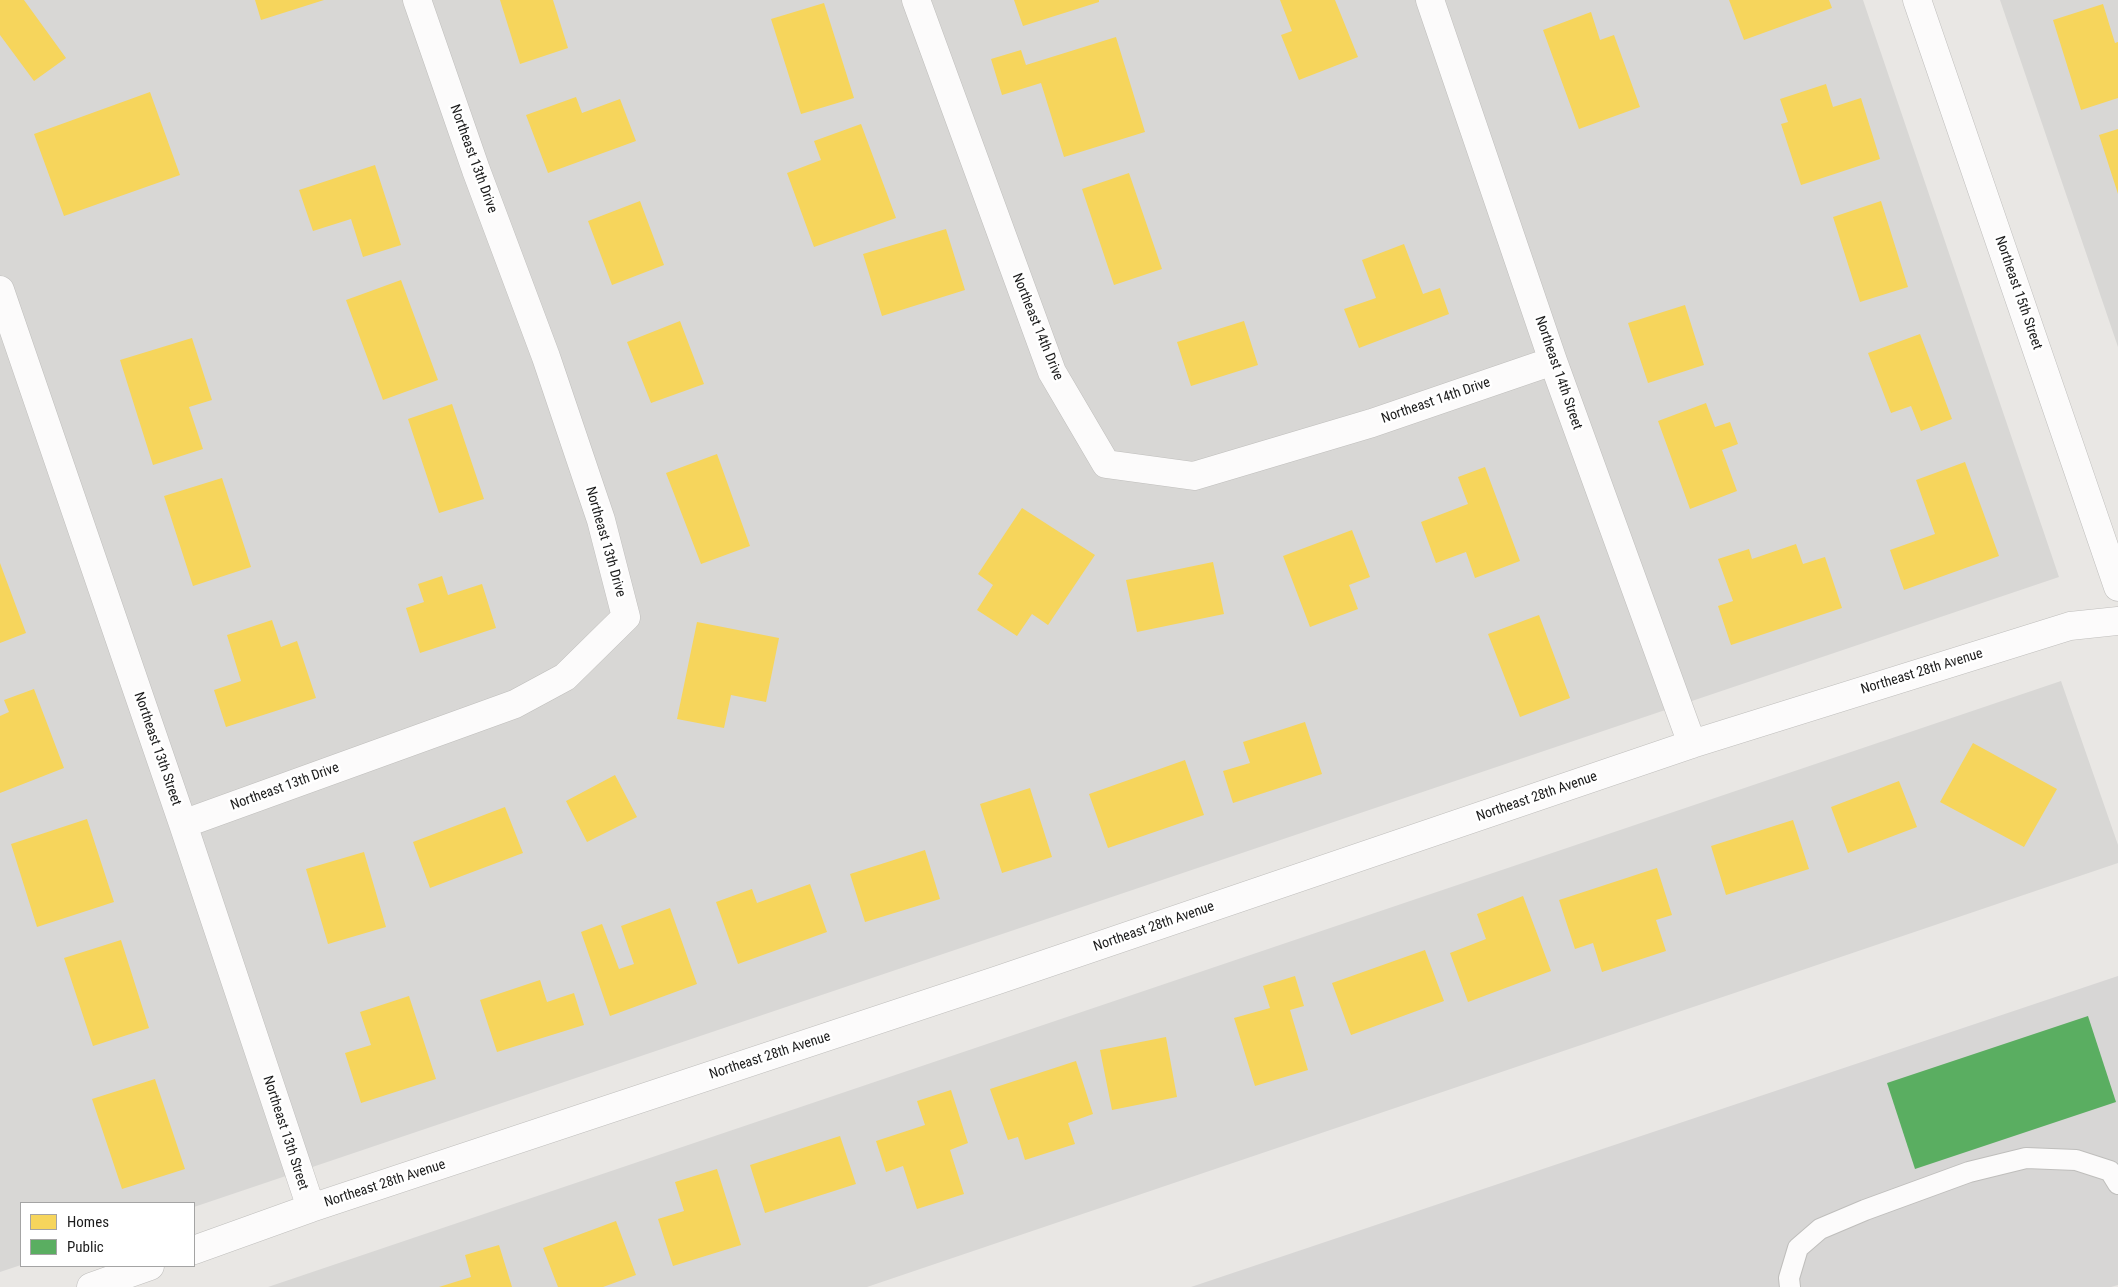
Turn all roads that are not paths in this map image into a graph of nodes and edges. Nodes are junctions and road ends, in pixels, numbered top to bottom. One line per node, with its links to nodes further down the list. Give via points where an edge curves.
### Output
1 (417, 0): 10 (street, Northeast 13th Drive, via 549,366 601,520 626,617 565,677 515,704)
2 (916, 0): 6 (street, Northeast 14th Drive, via 1052,372 1106,464 1194,476 1372,423)
3 (1430, 0): 6 (street, Northeast 14th Street)
4 (1917, 0): 7 (street, Northeast 15th Street)
5 (0, 290): 10 (street, Northeast 13th Street)
6 (1553, 361): 9 (street, Northeast 14th Street)
7 (2118, 587)
8 (2118, 621): 9 (street, Northeast 28th Avenue, via 2070,626)
9 (1692, 744): 12 (street, Northeast 28th Avenue, via 998,980)
10 (183, 824): 12 (street, Northeast 13th Street)
11 (2118, 1184): 16 (lane, via 2110,1171 2076,1160 2026,1158 1969,1172 1820,1229 1798,1248 1789,1278)
12 (311, 1208): 13 (street, Northeast 28th Avenue)
13 (195, 1250)
14 (147, 1267): 15 (street)
15 (91, 1287)
16 (1790, 1287)

